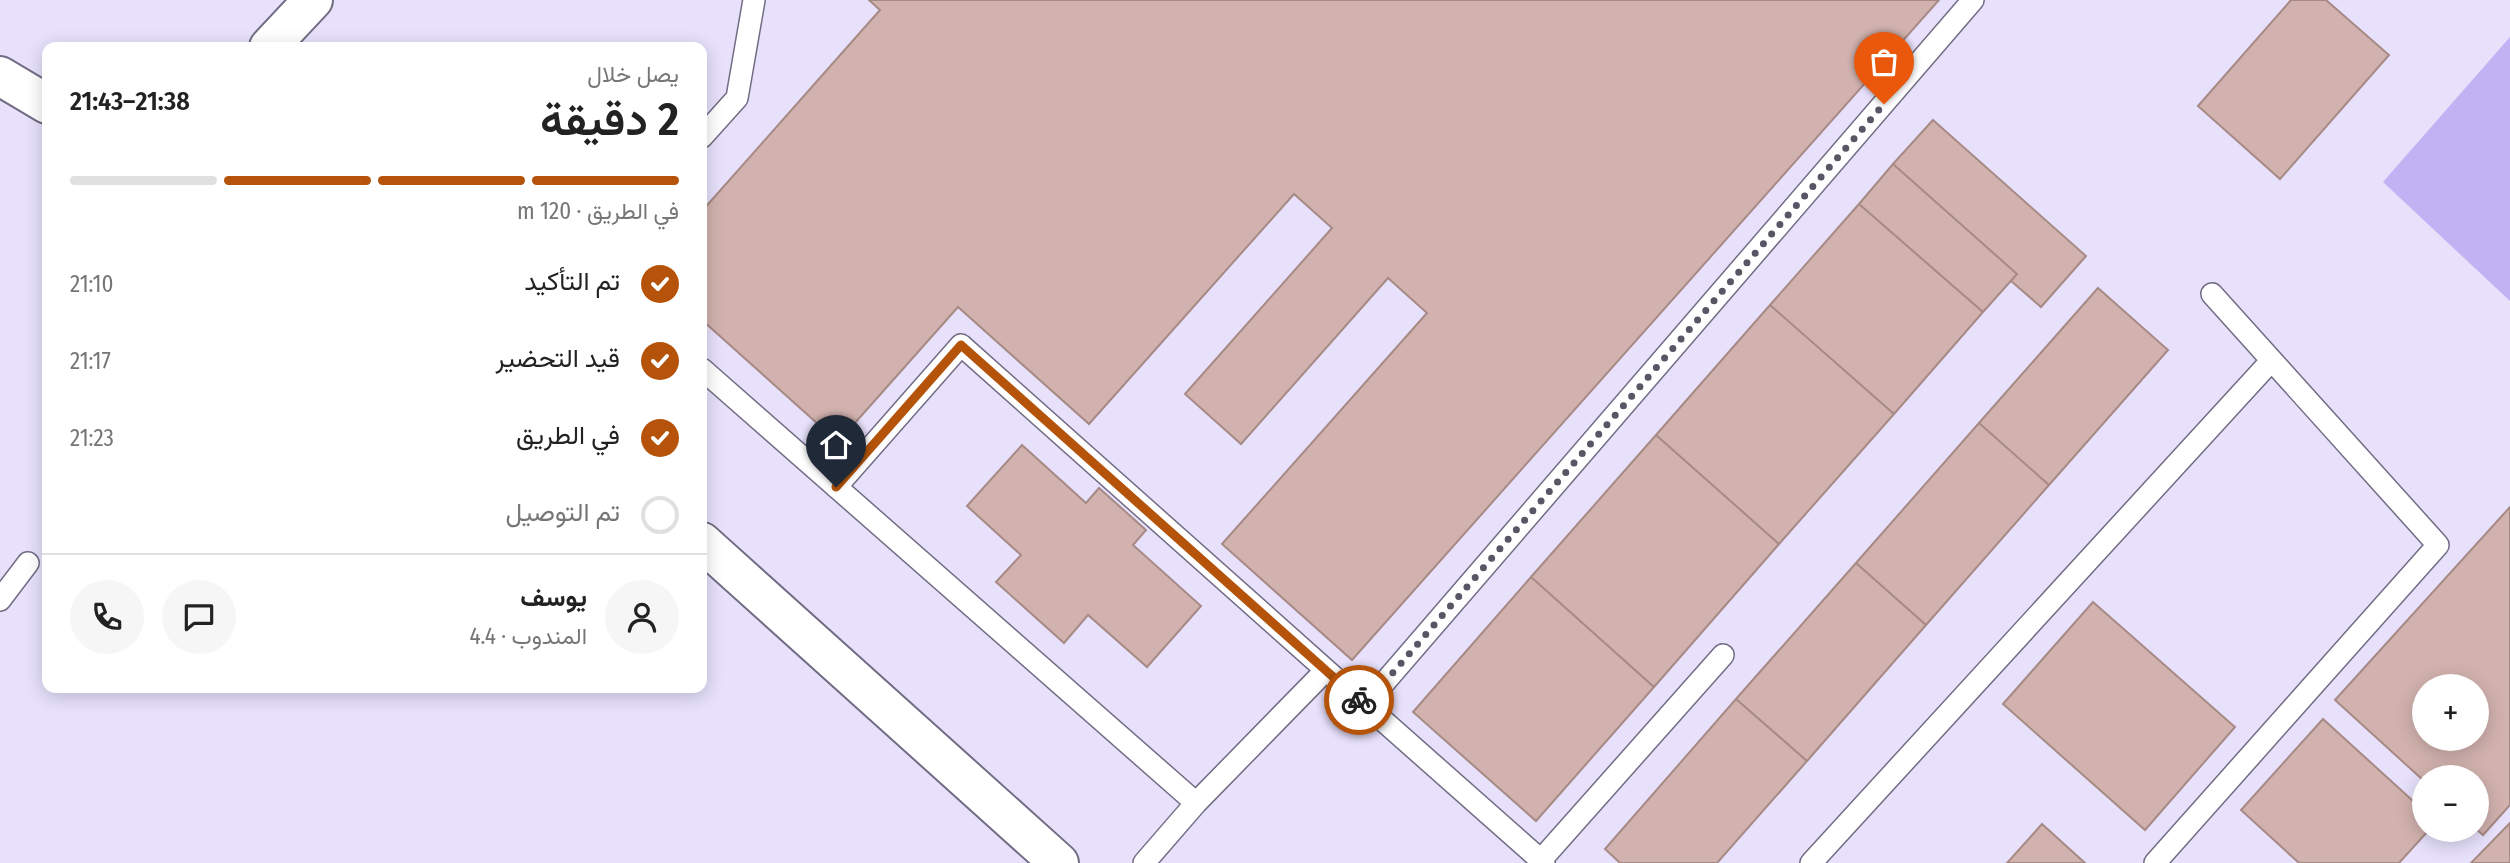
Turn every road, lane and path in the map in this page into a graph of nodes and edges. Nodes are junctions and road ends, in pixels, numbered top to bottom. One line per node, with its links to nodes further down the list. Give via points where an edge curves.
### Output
1 (313, 0): 4 (main road)
2 (754, 0): 7 (lane, via 737,98)
3 (1973, 0): 17 (lane)
4 (274, 42)
5 (0, 76): 6 (main road)
6 (42, 101)
7 (707, 131)
8 (2212, 294): 9 (lane)
9 (2271, 361): 22 (lane); 23 (lane, via 2438,545)
10 (707, 373): 11 (lane)
11 (836, 487): 16 (lane, via 961,345); 18 (lane)
12 (707, 546): 20 (main road)
13 (28, 563): 14 (lane)
14 (0, 600)
15 (1723, 655): 19 (lane)
16 (1325, 670): 17 (lane); 18 (lane)
17 (1365, 705): 19 (lane)
18 (1196, 803): 21 (lane)
19 (1543, 861)
20 (1059, 863)
21 (1144, 863)
22 (1811, 863)
23 (2155, 863)

